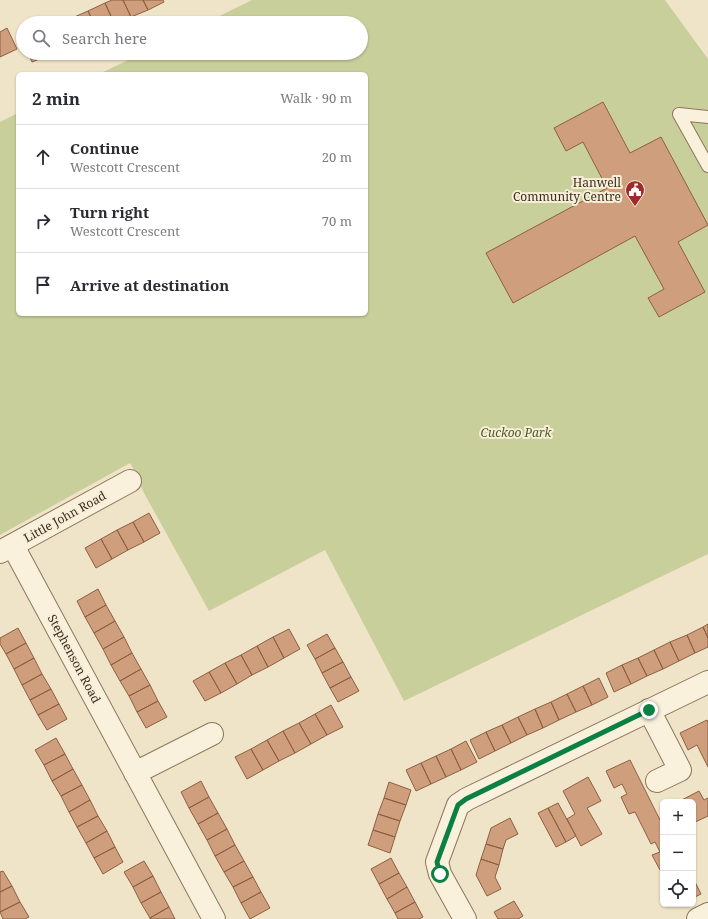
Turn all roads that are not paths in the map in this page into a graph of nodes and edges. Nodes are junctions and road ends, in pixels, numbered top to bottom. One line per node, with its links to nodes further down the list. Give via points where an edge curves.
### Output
1 (708, 117): 2 (lane, via 679,114)
2 (708, 166)
3 (130, 481): 4 (street, Little John Road)
4 (6, 549): 8 (street, Stephenson Road)
5 (708, 682): 6 (street)
6 (649, 710): 9 (street, via 680,770); 13 (street, via 458,805 437,862 440,874)
7 (212, 734): 8 (street)
8 (135, 773): 12 (street, Stephenson Road)
9 (658, 781)
10 (708, 914): 11 (street)
11 (698, 918)
12 (214, 919)
13 (465, 919)

